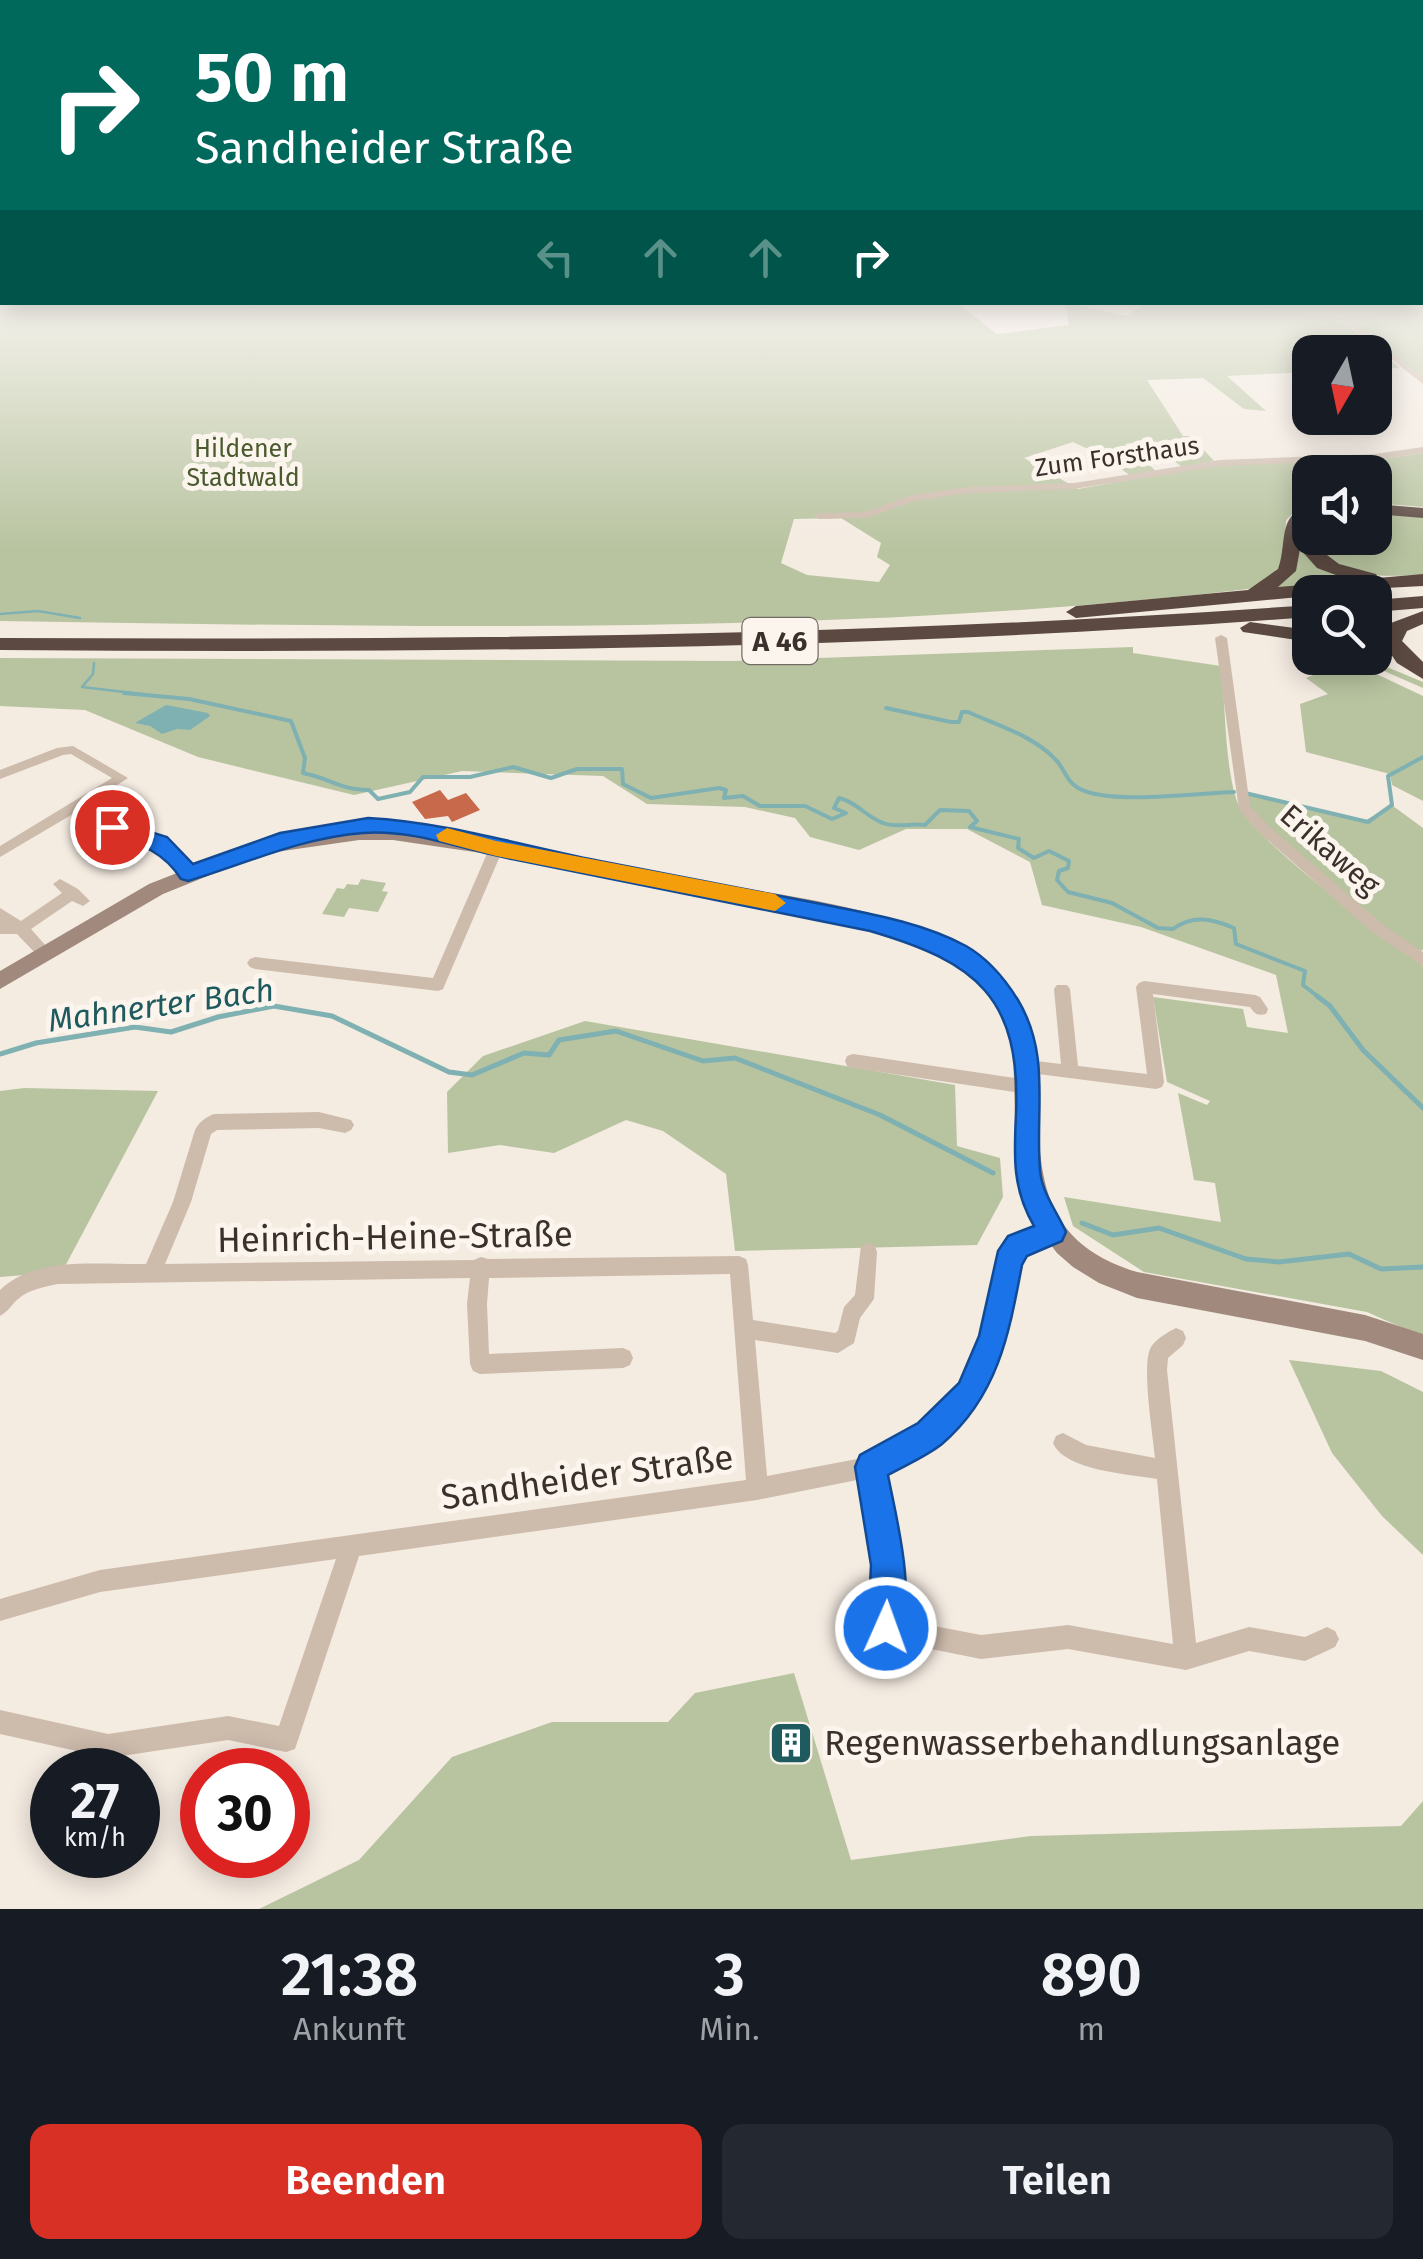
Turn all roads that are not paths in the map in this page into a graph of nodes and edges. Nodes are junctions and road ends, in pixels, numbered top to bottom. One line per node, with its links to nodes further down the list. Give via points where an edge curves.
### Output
1 (1423, 450): 4 (street, Zum Forsthaus, via 1220,463 1074,486 968,490 912,498 866,515)
2 (1392, 509): 3 (highway)
3 (1423, 511)
4 (819, 516)
5 (1292, 524): 9 (highway, via 1291,566 1282,580)
6 (1314, 555): 7 (highway, via 1354,576)
7 (1419, 585): 8 (highway); 9 (highway)
8 (1392, 592)
9 (1230, 597): 16 (highway)
10 (1423, 602): 12 (highway)
11 (1292, 603): 16 (highway, A 46)
12 (1392, 605)
13 (1292, 613): 17 (highway, A 46)
14 (1423, 615): 15 (highway); 24 (highway, via 1398,627 1392,641)
15 (1392, 616)
16 (1046, 618): 19 (highway, A 46, via 570,633)
17 (1154, 624): 20 (highway); 22 (highway, A 46, via 658,644)
18 (1292, 624): 20 (highway)
19 (0, 630)
20 (1230, 633): 21 (highway); 35 (street, Erikaweg, via 1244,807 1377,928)
21 (1292, 635)
22 (0, 644)
23 (1392, 662): 24 (highway)
24 (1423, 674)
25 (0, 775): 26 (street, via 74,750 122,778)
26 (81, 806): 28 (street); 29 (street, via 112,827 160,843)
27 (496, 849): 29 (street, via 366,833 258,848); 36 (street, via 438,985); 42 (street, via 926,939 959,954 997,986 1016,1019)
28 (0, 852)
29 (188, 874): 34 (street)
30 (72, 892): 33 (street)
31 (0, 914): 33 (street)
32 (0, 928): 33 (street)
33 (22, 928): 34 (street)
34 (46, 955): 37 (street)
35 (1423, 960)
36 (255, 963)
37 (0, 981)
38 (1062, 989): 41 (street)
39 (1260, 1009): 41 (street, via 1255,1001 1144,987 1156,1082)
40 (852, 1061): 42 (street)
41 (1070, 1072): 42 (street)
42 (1029, 1077): 44 (street, via 1027,1171)
43 (345, 1125): 47 (street, via 214,1122 204,1130)
44 (1052, 1232): 51 (street, via 1078,1256 1122,1280 1365,1328); 54 (street, Sandheider Straße, via 1018,1246 1008,1261 994,1337 970,1394 929,1434)
45 (868, 1252): 49 (street, via 864,1299 851,1314 848,1336 838,1343)
46 (481, 1266): 47 (street, Heinrich-Heine-Straße); 49 (street, Heinrich-Heine-Straße, via 738,1265); 52 (street, via 480,1364)
47 (151, 1275): 48 (street, Heinrich-Heine-Straße, via 31,1279)
48 (0, 1306)
49 (746, 1329): 56 (street, Heinrich-Heine-Straße)
50 (1176, 1338): 55 (street, via 1159,1353 1157,1370)
51 (1423, 1347)
52 (623, 1358)
53 (1063, 1443): 55 (street, via 1082,1455)
54 (871, 1467): 56 (street, Sandheider Straße); 60 (street, via 886,1553 886,1628 981,1647 1068,1636)
55 (1165, 1470): 60 (street)
56 (757, 1489): 57 (street, Sandheider Straße)
57 (352, 1544): 58 (street, Sandheider Straße, via 100,1581); 61 (street, via 286,1740 228,1728 108,1746)
58 (0, 1610)
59 (1327, 1639): 60 (street, via 1305,1649 1249,1639)
60 (1186, 1658)
61 (0, 1722)

